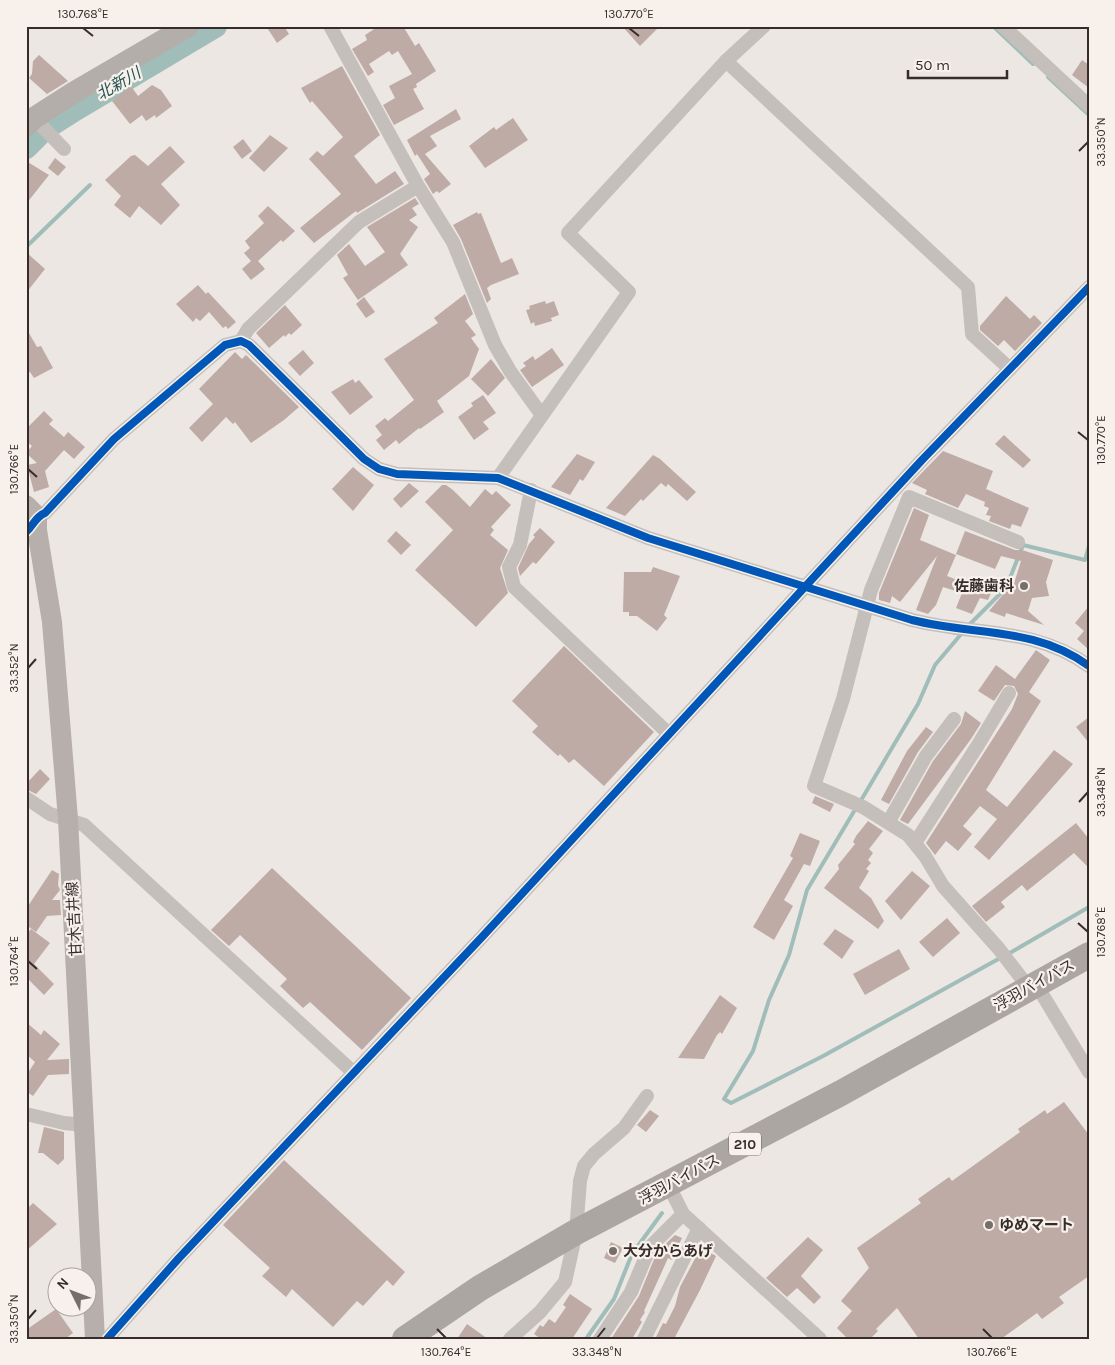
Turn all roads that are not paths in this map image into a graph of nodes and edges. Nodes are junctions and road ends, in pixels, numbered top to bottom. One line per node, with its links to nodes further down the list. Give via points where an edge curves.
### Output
1 (188, 26): 7 (main road)
2 (330, 26): 9 (street)
3 (764, 26): 5 (street)
4 (1002, 26): 6 (street)
5 (726, 61): 12 (street, via 968,287 972,334); 13 (street, via 568,233 629,292)
6 (1089, 106)
7 (33, 122): 8 (street)
8 (64, 149)
9 (418, 186): 11 (street, via 359,222 248,329); 13 (street, via 453,242 495,345)
10 (1089, 287): 12 (street)
11 (242, 341): 14 (street, via 364,459 379,469 397,474); 16 (street, via 226,346 114,439 45,512)
12 (1010, 370): 19 (street, via 922,460)
13 (541, 414): 14 (street)
14 (498, 478): 15 (street)
15 (531, 490): 19 (street, via 648,538); 24 (street, via 520,545 509,567 514,587)
16 (32, 511): 17 (street, via 32,527); 26 (main road, 甘木吉井線, via 52,622)
17 (26, 532)
18 (1018, 542): 20 (street, via 909,497)
19 (807, 587): 20 (street); 24 (street)
20 (866, 607): 21 (street, via 936,626 1024,636 1047,642); 27 (street, via 843,699 814,786)
21 (1089, 666)
22 (1008, 693): 28 (street, via 978,746)
23 (954, 719): 27 (street, via 926,756)
24 (670, 734): 32 (street)
25 (26, 798): 26 (street, via 50,814)
26 (68, 818): 32 (street, via 84,825); 35 (main road, 甘木吉井線)
27 (889, 821): 28 (street)
28 (914, 843): 30 (street, via 943,886)
29 (1089, 955): 30 (highway, 浮羽バイパス / 210)
30 (1033, 986): 31 (street); 36 (highway, 浮羽バイパス / 210)
31 (1089, 1072)
32 (354, 1073): 41 (street)
33 (647, 1096): 39 (street, via 624,1128 584,1166)
34 (26, 1114): 35 (street)
35 (84, 1125): 40 (main road, 甘木吉井線)
36 (668, 1184): 37 (street); 39 (highway, 浮羽バイパス / 210)
37 (682, 1214): 38 (street); 44 (street, via 650,1247 631,1292)
38 (699, 1228): 45 (street); 46 (street)
39 (576, 1232): 42 (highway, 浮羽バイパス / 210, via 480,1288); 43 (street, via 565,1282 540,1312)
40 (95, 1339)
41 (107, 1339)
42 (405, 1339)
43 (510, 1339)
44 (600, 1339)
45 (644, 1339)
46 (820, 1339)

